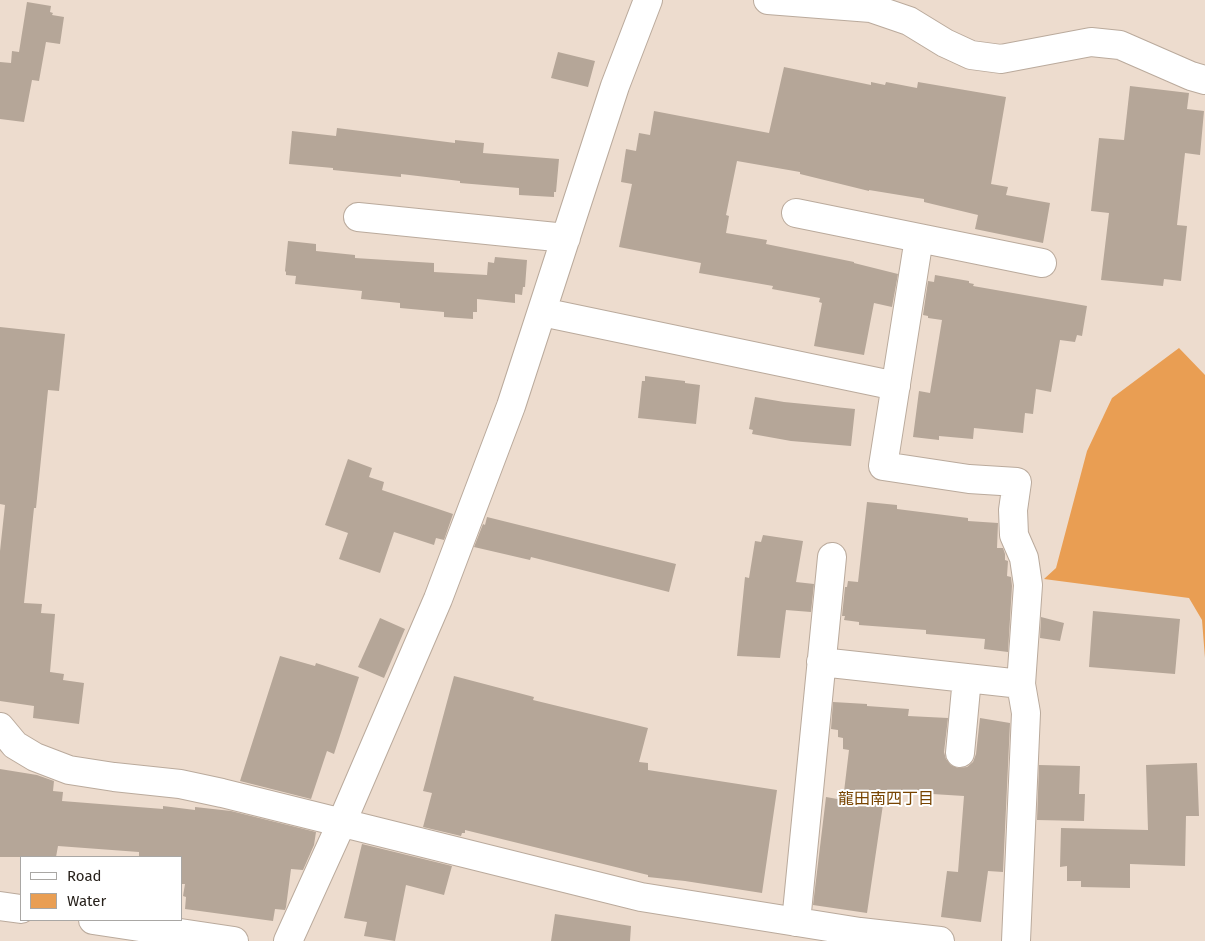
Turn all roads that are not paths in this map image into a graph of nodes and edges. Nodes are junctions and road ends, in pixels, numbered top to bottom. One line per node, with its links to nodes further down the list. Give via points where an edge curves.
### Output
1 (648, 0): 6 (street, via 615,86)
2 (768, 0): 3 (street, via 871,8 909,21 971,55 1001,59 1091,42 1120,45)
3 (1205, 80)
4 (796, 213): 7 (street)
5 (358, 217): 6 (street)
6 (566, 238): 9 (street)
7 (920, 238): 8 (street); 10 (street)
8 (1042, 263)
9 (542, 312): 10 (street); 17 (street, via 511,406 438,599)
10 (896, 386): 14 (street, via 883,466 969,479 1016,482 1014,535 1024,558 1028,585)
11 (832, 557): 12 (street)
12 (821, 662): 13 (street); 21 (street)
13 (967, 678): 14 (street); 16 (street)
14 (1022, 684): 25 (street, via 1026,713)
15 (0, 727): 17 (street, via 15,745 69,770 188,786)
16 (960, 753)
17 (342, 822): 21 (street, via 641,897); 23 (street)
18 (0, 906): 19 (street)
19 (20, 909)
20 (100, 921): 22 (street)
21 (796, 922): 24 (street)
22 (234, 941)
23 (288, 941)
24 (940, 941)
25 (1016, 941)

